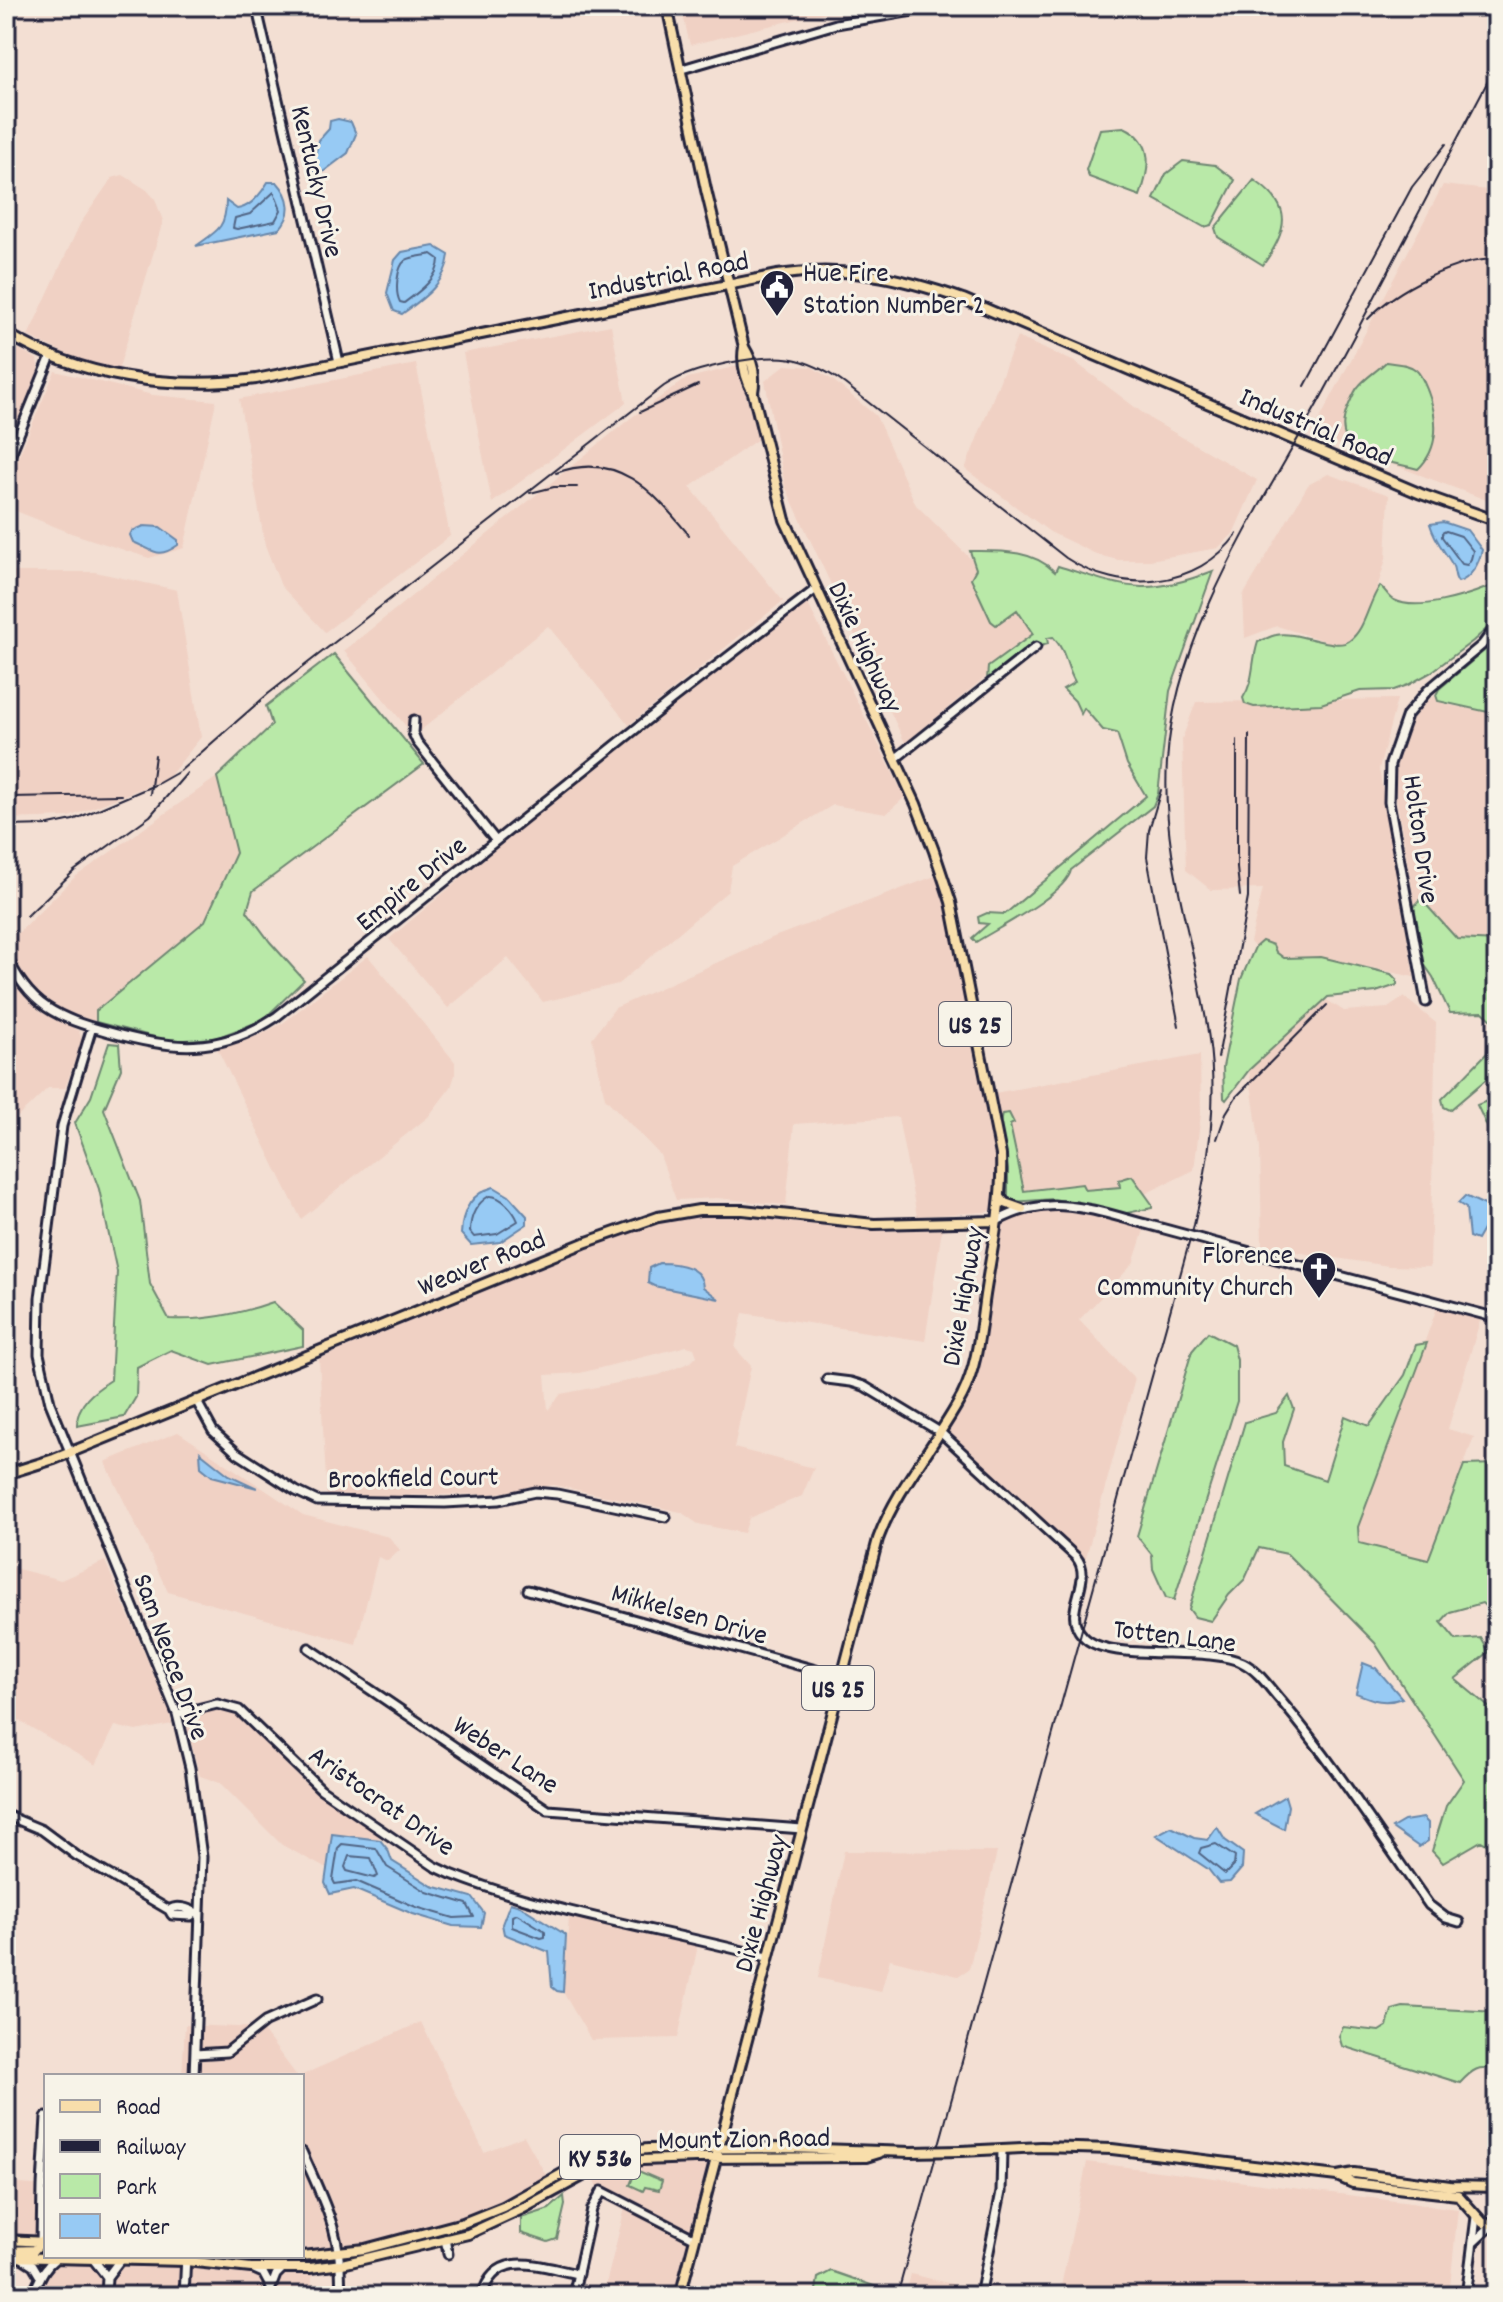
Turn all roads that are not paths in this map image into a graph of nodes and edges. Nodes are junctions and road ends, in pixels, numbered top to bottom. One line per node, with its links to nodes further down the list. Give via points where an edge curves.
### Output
1 (246, 6): 4 (street)
2 (667, 6): 5 (main road, Dixie Highway / US 25)
3 (942, 6): 5 (street, via 836,24)
4 (260, 7): 9 (street, Kentucky Drive)
5 (682, 69): 6 (main road, Dixie Highway / US 25)
6 (729, 284): 9 (main road, Industrial Road); 11 (main road, Industrial Road, via 829,271 915,282); 12 (main road, Dixie Highway / US 25, via 751,358 753,393 785,520)
7 (6, 333): 8 (main road, Industrial Road)
8 (51, 356): 9 (main road, Industrial Road, via 114,374 181,384 256,379); 10 (street)
9 (339, 362)
10 (6, 466)
11 (1497, 521)
12 (816, 589): 16 (main road, Dixie Highway / US 25); 17 (street, Empire Drive)
13 (1497, 625): 19 (street, Holton Drive, via 1407,715 1390,764 1389,802)
14 (1036, 647): 16 (street)
15 (414, 720): 17 (street, via 417,742)
16 (895, 759): 21 (main road, Dixie Highway / US 25, via 951,902 1001,1155)
17 (496, 841): 20 (street, Empire Drive, via 276,1017 247,1033 212,1044 175,1047)
18 (6, 954): 20 (street, Empire Drive, via 32,997 63,1018)
19 (1426, 1002)
20 (92, 1027): 30 (street, Sam Neace Drive, via 59,1142 38,1317 43,1380)
21 (1000, 1197): 22 (main road); 23 (main road, Dixie Highway / US 25)
22 (1022, 1209): 23 (street); 26 (street, bridge, via 1058,1204 1146,1224)
23 (997, 1221): 24 (main road, Weaver Road); 25 (main road, Dixie Highway / US 25)
24 (974, 1222): 25 (main road); 28 (main road, Weaver Road, via 852,1223 722,1209 658,1217)
25 (994, 1239): 29 (main road, Dixie Highway / US 25, via 970,1377)
26 (1497, 1318)
27 (827, 1379): 29 (street, via 864,1386)
28 (196, 1400): 30 (main road, Weaver Road); 32 (street, Brookfield Court, via 213,1431 237,1453 317,1501 445,1503 535,1492)
29 (940, 1432): 35 (main road, Dixie Highway / US 25, via 884,1522); 40 (street, Totten Lane, via 1080,1561 1083,1576 1073,1618 1086,1640 1114,1649 1215,1656 1250,1667 1303,1727 1429,1905)
30 (69, 1452): 31 (main road, Weaver Road); 36 (street, Sam Neace Drive)
31 (6, 1474)
32 (666, 1517)
33 (528, 1590): 35 (street, Mikkelsen Drive)
34 (309, 1648): 38 (street, Weber Lane, via 548,1810)
35 (841, 1677): 38 (main road, Dixie Highway / US 25)
36 (177, 1714): 39 (street, Sam Neace Drive, via 202,1857); 41 (street, Aristocrat Drive, via 217,1704 239,1710 321,1789 451,1874 596,1918)
37 (6, 1815): 39 (street, via 42,1830 172,1915)
38 (802, 1829): 41 (main road, Dixie Highway / US 25)
39 (197, 1912): 43 (street, Sam Neace Drive)
40 (1459, 1922)
41 (767, 1957): 45 (main road, Dixie Highway / US 25)
42 (317, 1999): 43 (street, via 265,2022 227,2052)
43 (195, 2054): 44 (street, Sam Neace Drive)
44 (194, 2074)
45 (722, 2133): 46 (main road); 48 (main road, Dixie Highway / US 25)
46 (740, 2149): 48 (main road, Mount Zion Road / KY 536); 49 (main road, Mount Zion Road / KY 536)
47 (1002, 2150): 49 (main road, Mount Zion Road / KY 536, bridge); 51 (main road, Mount Zion Road / KY 536, via 1112,2149); 87 (street, via 1001,2192)
48 (716, 2153): 49 (main road, Mount Zion Road / KY 536); 57 (main road, Dixie Highway / US 25); 58 (main road, Mount Zion Road / KY 536, via 602,2167 483,2228); 63 (main road, Mount Zion Road / KY 536, via 637,2149 598,2157 463,2223)
49 (879, 2153)
50 (304, 2157): 63 (street)
51 (1337, 2176): 53 (main road, Mount Zion Road / KY 536, via 1354,2173); 55 (main road, Mount Zion Road / KY 536, via 1353,2183 1458,2195)
52 (44, 2186): 60 (street)
53 (1486, 2187): 54 (main road, Mount Zion Road); 55 (main road, via 1476,2195)
54 (1497, 2187)
55 (1475, 2215): 56 (main road, Mount Zion Road); 61 (street)
56 (1494, 2225): 61 (street)
57 (694, 2238): 75 (street, via 602,2191 592,2209); 86 (main road, Dixie Highway / US 25)
58 (445, 2239): 64 (street); 72 (main road, Mount Zion Road / KY 536)
59 (6, 2240): 60 (main road)
60 (44, 2242): 62 (main road, via 34,2250)
61 (1472, 2244): 88 (street)
62 (6, 2251)
63 (341, 2253): 65 (main road, KY 536); 72 (street)
64 (448, 2254)
65 (304, 2256)
66 (6, 2257): 67 (main road, Mount Zion Road / KY 536)
67 (22, 2258): 68 (main road, Mount Zion Road / KY 536); 76 (street)
68 (55, 2259): 69 (main road, Mount Zion Road / KY 536); 76 (street)
69 (93, 2259): 71 (main road, Mount Zion Road / KY 536); 77 (street)
70 (186, 2259): 71 (main road, Mount Zion Road / KY 536); 73 (main road, Mount Zion Road / KY 536); 81 (street)
71 (120, 2260): 77 (street)
72 (342, 2264): 74 (main road, Mount Zion Road / KY 536); 83 (street)
73 (251, 2268): 74 (main road, Mount Zion Road / KY 536); 78 (street, via 263,2273)
74 (283, 2268): 78 (street)
75 (578, 2274): 84 (street, via 514,2264 491,2276); 85 (street)
76 (39, 2275): 79 (street)
77 (107, 2277): 80 (street)
78 (270, 2286): 82 (street)
79 (31, 2296)
80 (106, 2296)
81 (184, 2296)
82 (268, 2296)
83 (340, 2296)
84 (482, 2296)
85 (573, 2296)
86 (680, 2296)
87 (980, 2296)
88 (1466, 2296)

